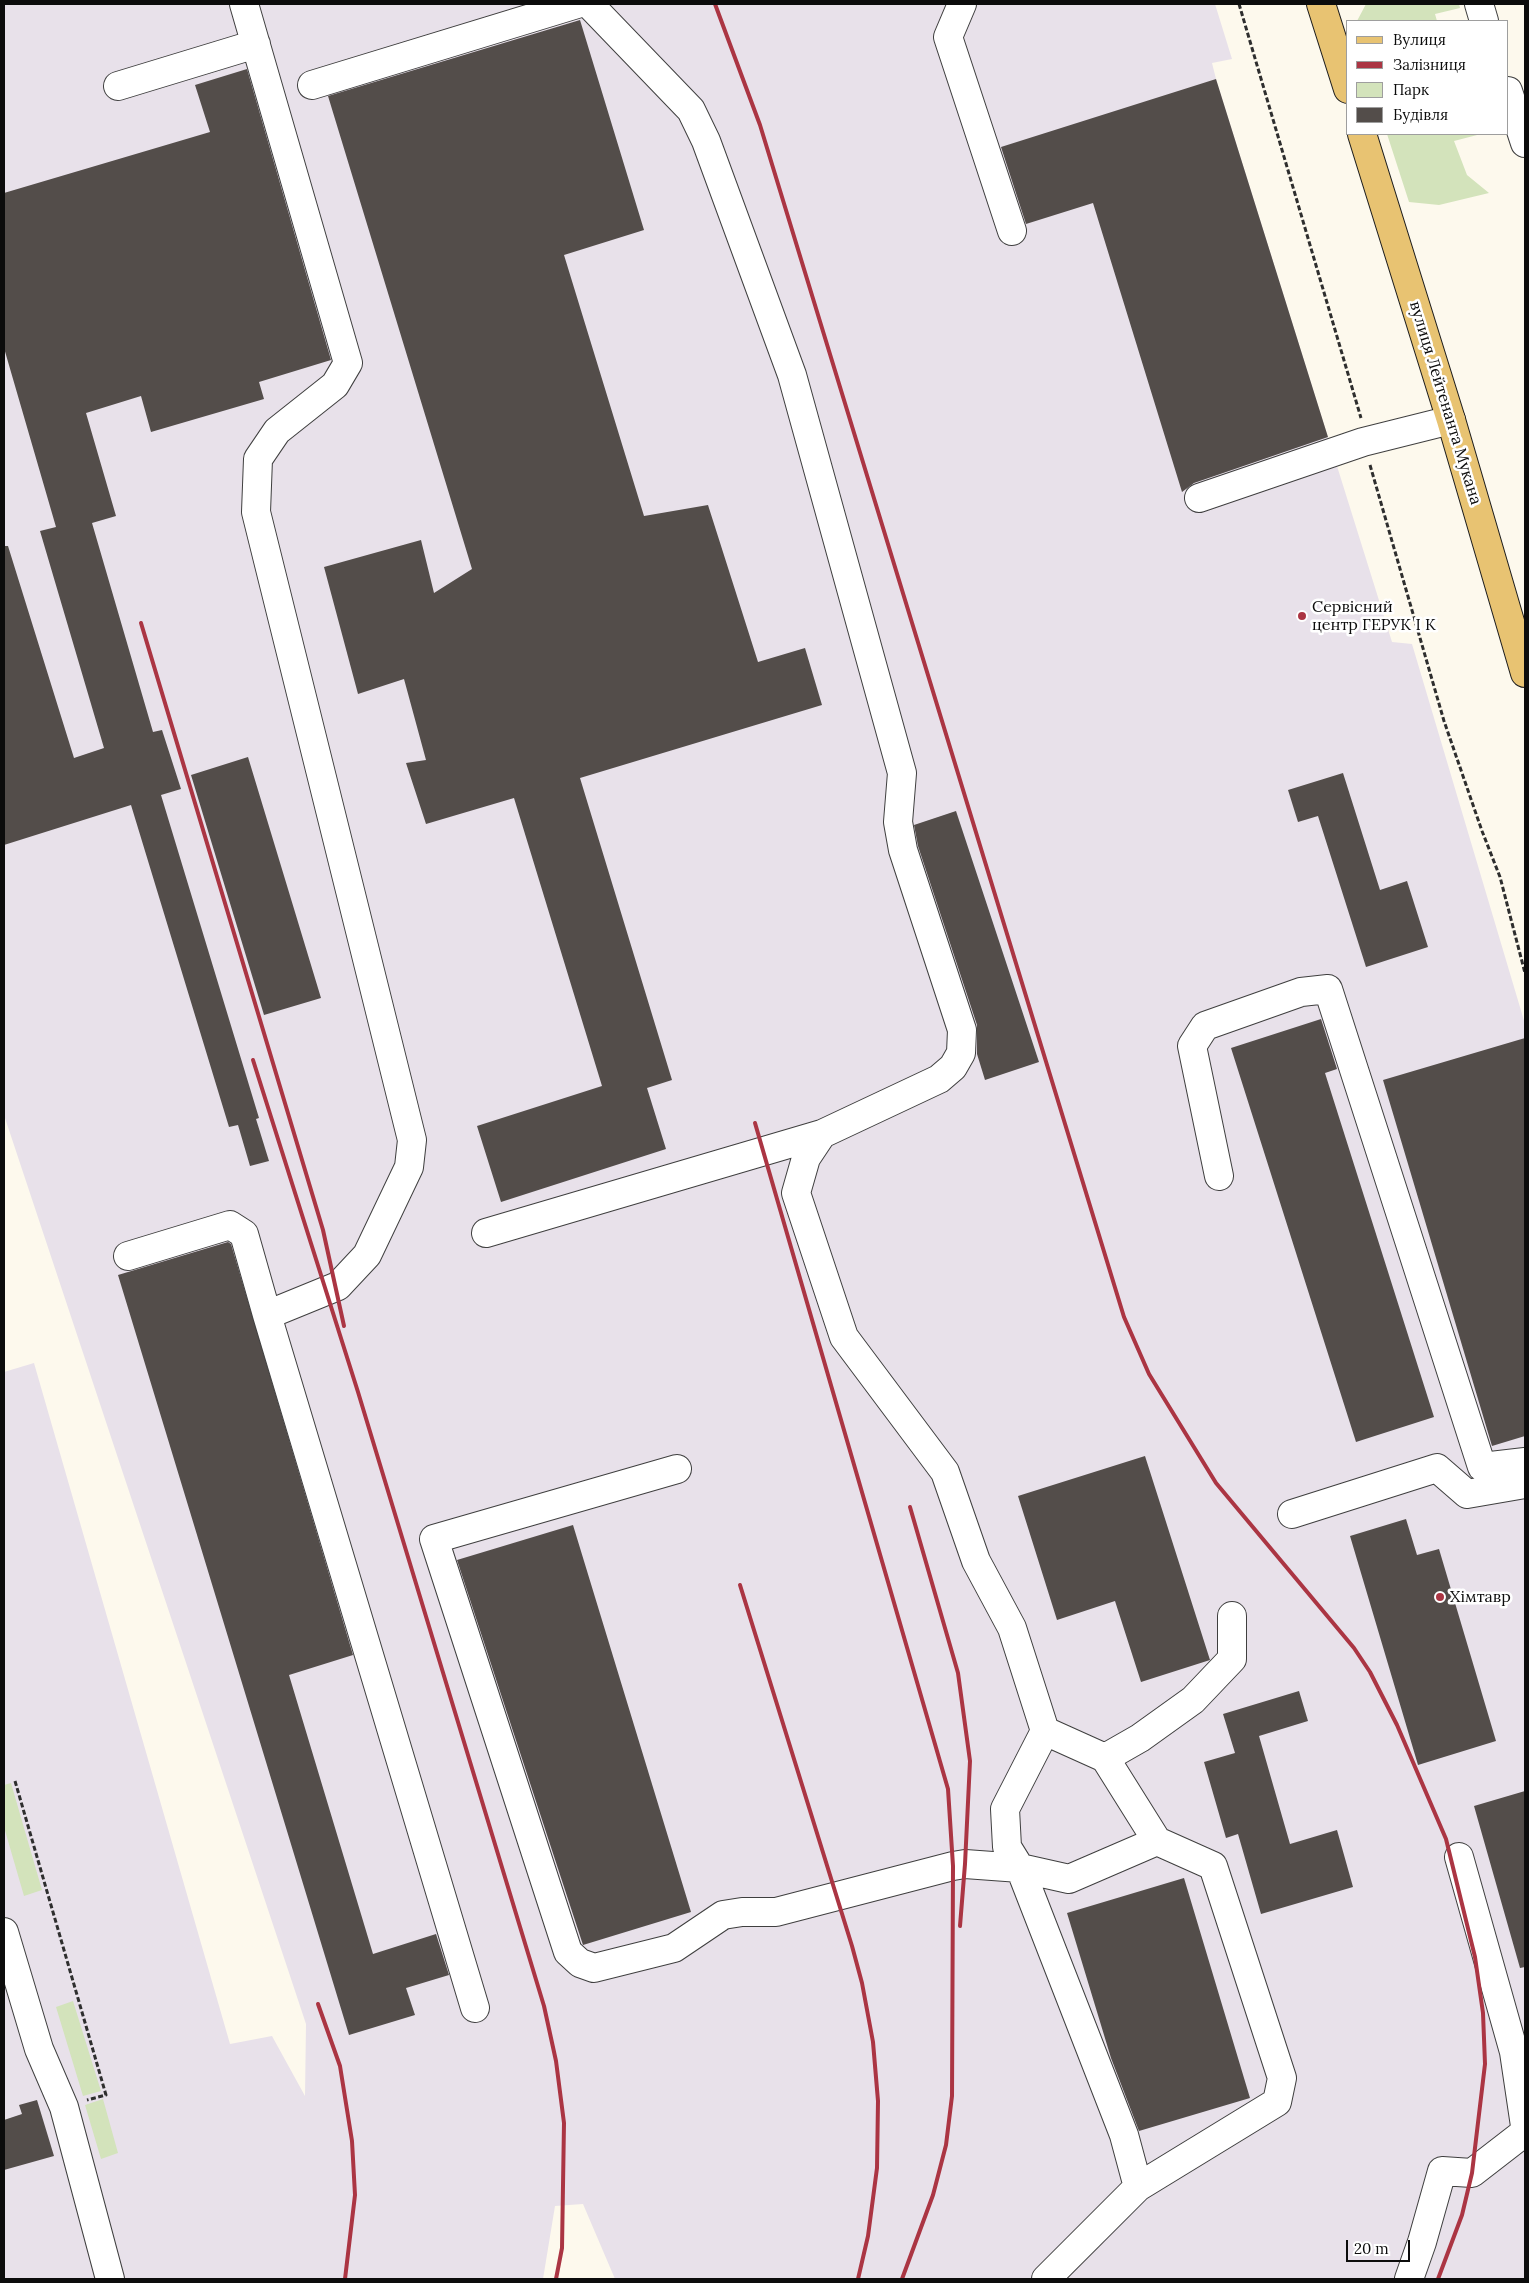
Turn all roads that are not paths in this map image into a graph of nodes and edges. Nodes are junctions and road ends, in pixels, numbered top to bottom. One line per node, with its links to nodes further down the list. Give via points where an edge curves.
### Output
1 (244, 4): 8 (lane)
2 (577, 4): 10 (lane)
3 (589, 4): 19 (lane, via 691,110 706,141 792,376 902,773 898,822 903,850 962,1030 961,1053 953,1068 939,1079)
4 (962, 4): 15 (lane, via 948,37)
5 (1321, 4): 9 (main road)
6 (1478, 4): 7 (lane)
7 (1484, 20)
8 (256, 44): 11 (lane); 23 (lane, via 348,363 335,385 277,431 258,460 256,512 412,1140 409,1167 367,1255 338,1286)
9 (1346, 83)
10 (312, 85)
11 (118, 86)
12 (1509, 94): 14 (lane)
13 (1362, 135): 16 (main road, вулиця Лейтенанта Мукана)
14 (1525, 143)
15 (1012, 231)
16 (1451, 420): 17 (lane, via 1363,442); 18 (main road, вулиця Лейтенанта Мукана)
17 (1198, 498)
18 (1525, 673)
19 (822, 1134): 21 (lane); 29 (lane, via 806,1158 796,1194 844,1337 945,1472 976,1562 1012,1628)
20 (1219, 1176): 24 (lane, via 1192,1046 1204,1026 1301,992 1328,989 1482,1467)
21 (486, 1233)
22 (128, 1256): 23 (lane, via 230,1225 244,1234)
23 (267, 1315): 35 (lane)
24 (1525, 1462)
25 (677, 1469): 33 (lane, via 434,1539 568,1952 580,1963 594,1968 674,1948 723,1915 776,1912 965,1864)
26 (1525, 1484): 27 (lane, via 1467,1494 1437,1468)
27 (1292, 1514)
28 (1232, 1616): 30 (lane, via 1232,1659 1193,1700 1140,1738)
29 (1045, 1731): 30 (lane); 33 (lane, via 1005,1809 1007,1847)
30 (1105, 1758): 31 (lane)
31 (1157, 1841): 33 (lane, via 1069,1879); 38 (lane, via 1213,1866 1282,2078 1276,2102)
32 (1459, 1857): 36 (lane, via 1514,2052)
33 (1020, 1868): 38 (lane, via 1124,2135)
34 (4, 1932): 39 (lane, via 39,2049 64,2107)
35 (475, 2008)
36 (1525, 2126)
37 (1525, 2132): 41 (lane, via 1472,2173 1442,2171)
38 (1138, 2187): 40 (lane)
39 (110, 2279)
40 (1046, 2279)
41 (1408, 2279)

